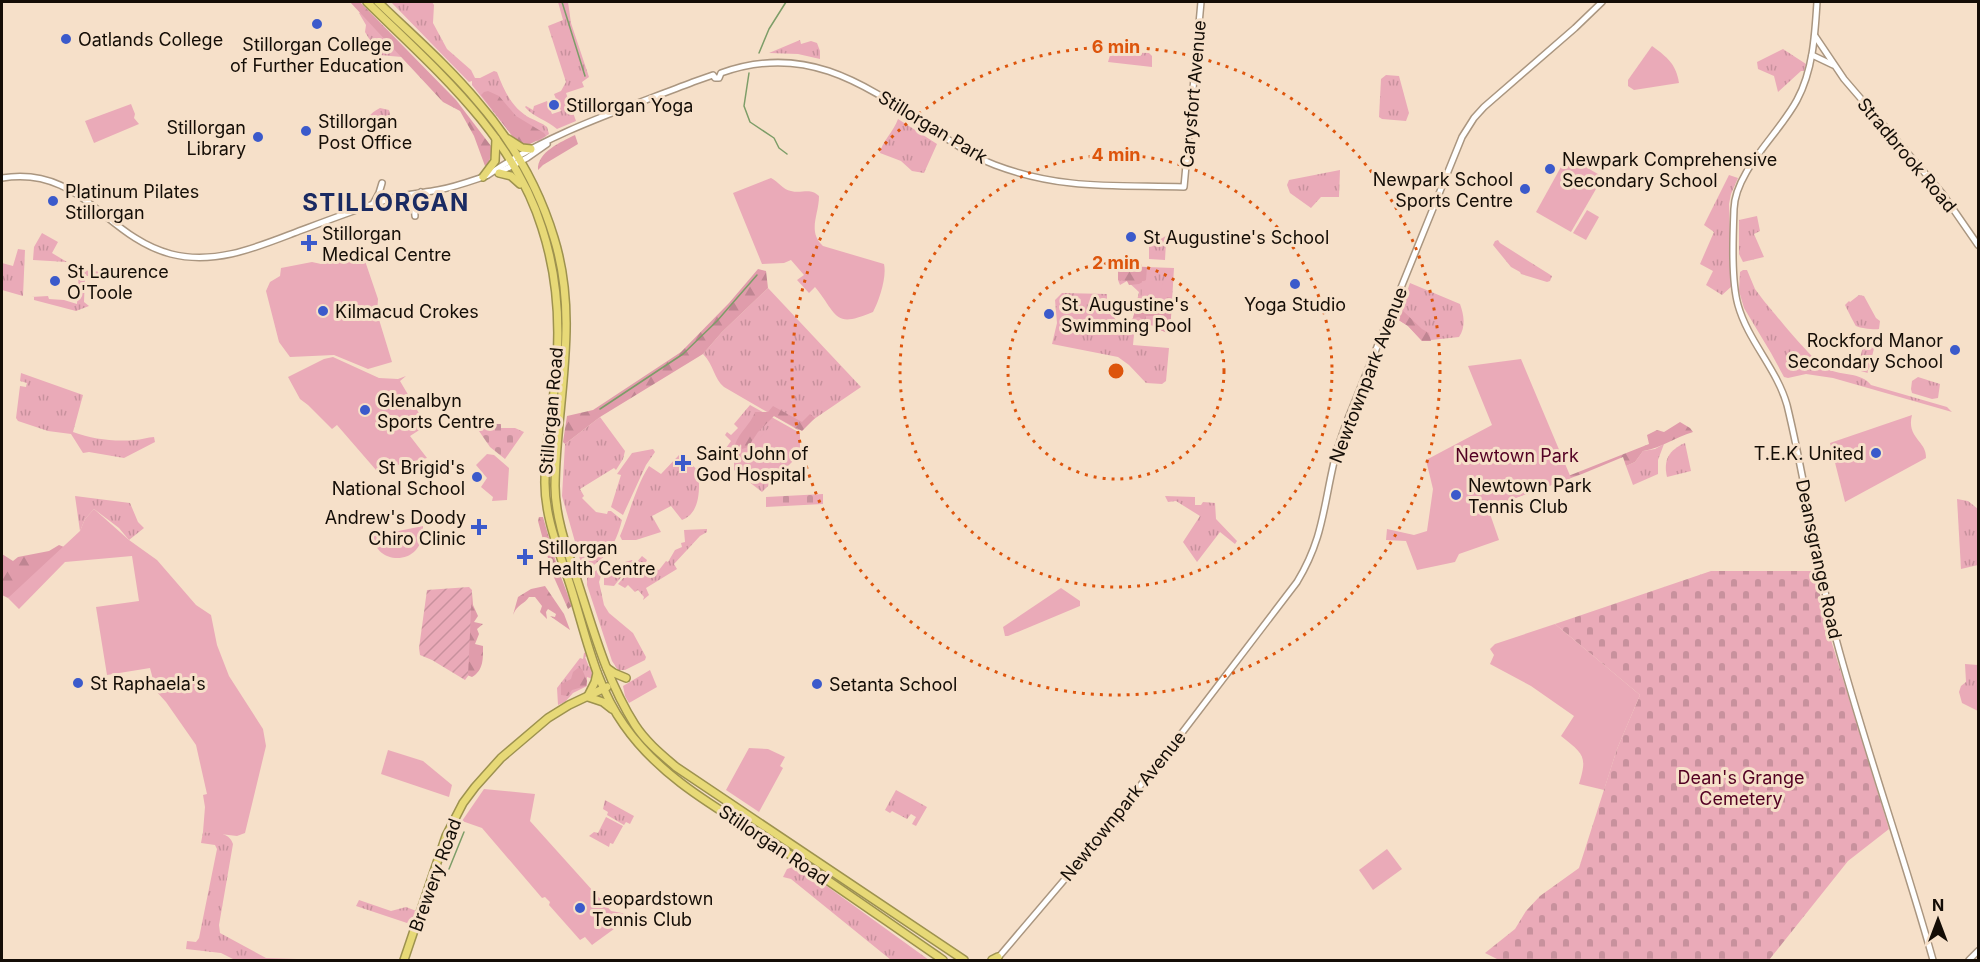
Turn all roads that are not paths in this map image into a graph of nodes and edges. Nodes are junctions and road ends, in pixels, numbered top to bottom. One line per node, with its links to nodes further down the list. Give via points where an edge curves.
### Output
1 (367, 2): 10 (highway, Stillorgan Road, via 476,112)
2 (378, 2): 9 (highway, Stillorgan Road, via 477,101)
3 (1201, 2): 20 (main road, Carysfort Avenue)
4 (1602, 2): 36 (main road, Newtownpark Avenue, via 1484,107 1462,137 1347,421 1316,545 1297,582 1082,859)
5 (1817, 2): 6 (main road)
6 (1815, 34): 7 (main road); 8 (main road, Stradbrook Road)
7 (1812, 55): 8 (main road, Stradbrook Road); 37 (main road, Deansgrange Road, via 1797,100 1738,187 1734,206 1738,305 1786,403 1838,643)
8 (1834, 66): 24 (main road, Stradbrook Road, via 1942,193)
9 (504, 136): 12 (highway, via 522,148); 13 (highway, Stillorgan Road)
10 (496, 139): 14 (highway, Stillorgan Road); 16 (highway, via 495,161)
11 (552, 139): 12 (main road, Stillorgan Park); 13 (main road, Stillorgan Park); 20 (main road, Stillorgan Park, via 713,75 716,69 721,73 755,63 792,62 837,73 876,92 994,165 1073,185)
12 (531, 149): 13 (main road, Stillorgan Park)
13 (519, 159): 14 (main road); 25 (highway, Stillorgan Road, via 541,201 564,285 566,357 556,504)
14 (512, 163): 15 (main road); 16 (main road); 19 (highway, Stillorgan Road)
15 (499, 173): 16 (main road); 19 (highway, via 511,176)
16 (486, 176): 21 (main road)
17 (3, 179): 22 (main road, via 36,177 66,187 144,243 170,254 196,258 260,246)
18 (381, 183): 22 (main road)
19 (525, 187): 26 (highway, Stillorgan Road, via 548,250 558,312 557,362 545,467 546,499)
20 (1184, 187)
21 (421, 192): 22 (main road); 23 (main road, via 414,203)
22 (373, 204)
23 (415, 216)
24 (1978, 245)
25 (604, 663): 27 (highway); 28 (highway, Stillorgan Road)
26 (597, 671): 29 (highway, Stillorgan Road); 30 (highway)
27 (626, 678)
28 (612, 685): 29 (highway, Brewery Road); 35 (highway, Stillorgan Road, via 637,728 676,767)
29 (604, 689): 30 (highway, Brewery Road); 31 (highway, Stillorgan Road)
30 (588, 697): 31 (highway); 33 (highway, Brewery Road, via 558,712 515,745 463,803 446,836)
31 (615, 711): 34 (highway, Stillorgan Road, via 636,742 669,776)
32 (1978, 951): 38 (main road)
33 (404, 960)
34 (943, 960)
35 (964, 960)
36 (996, 960)
37 (1933, 960)
38 (1969, 960)

